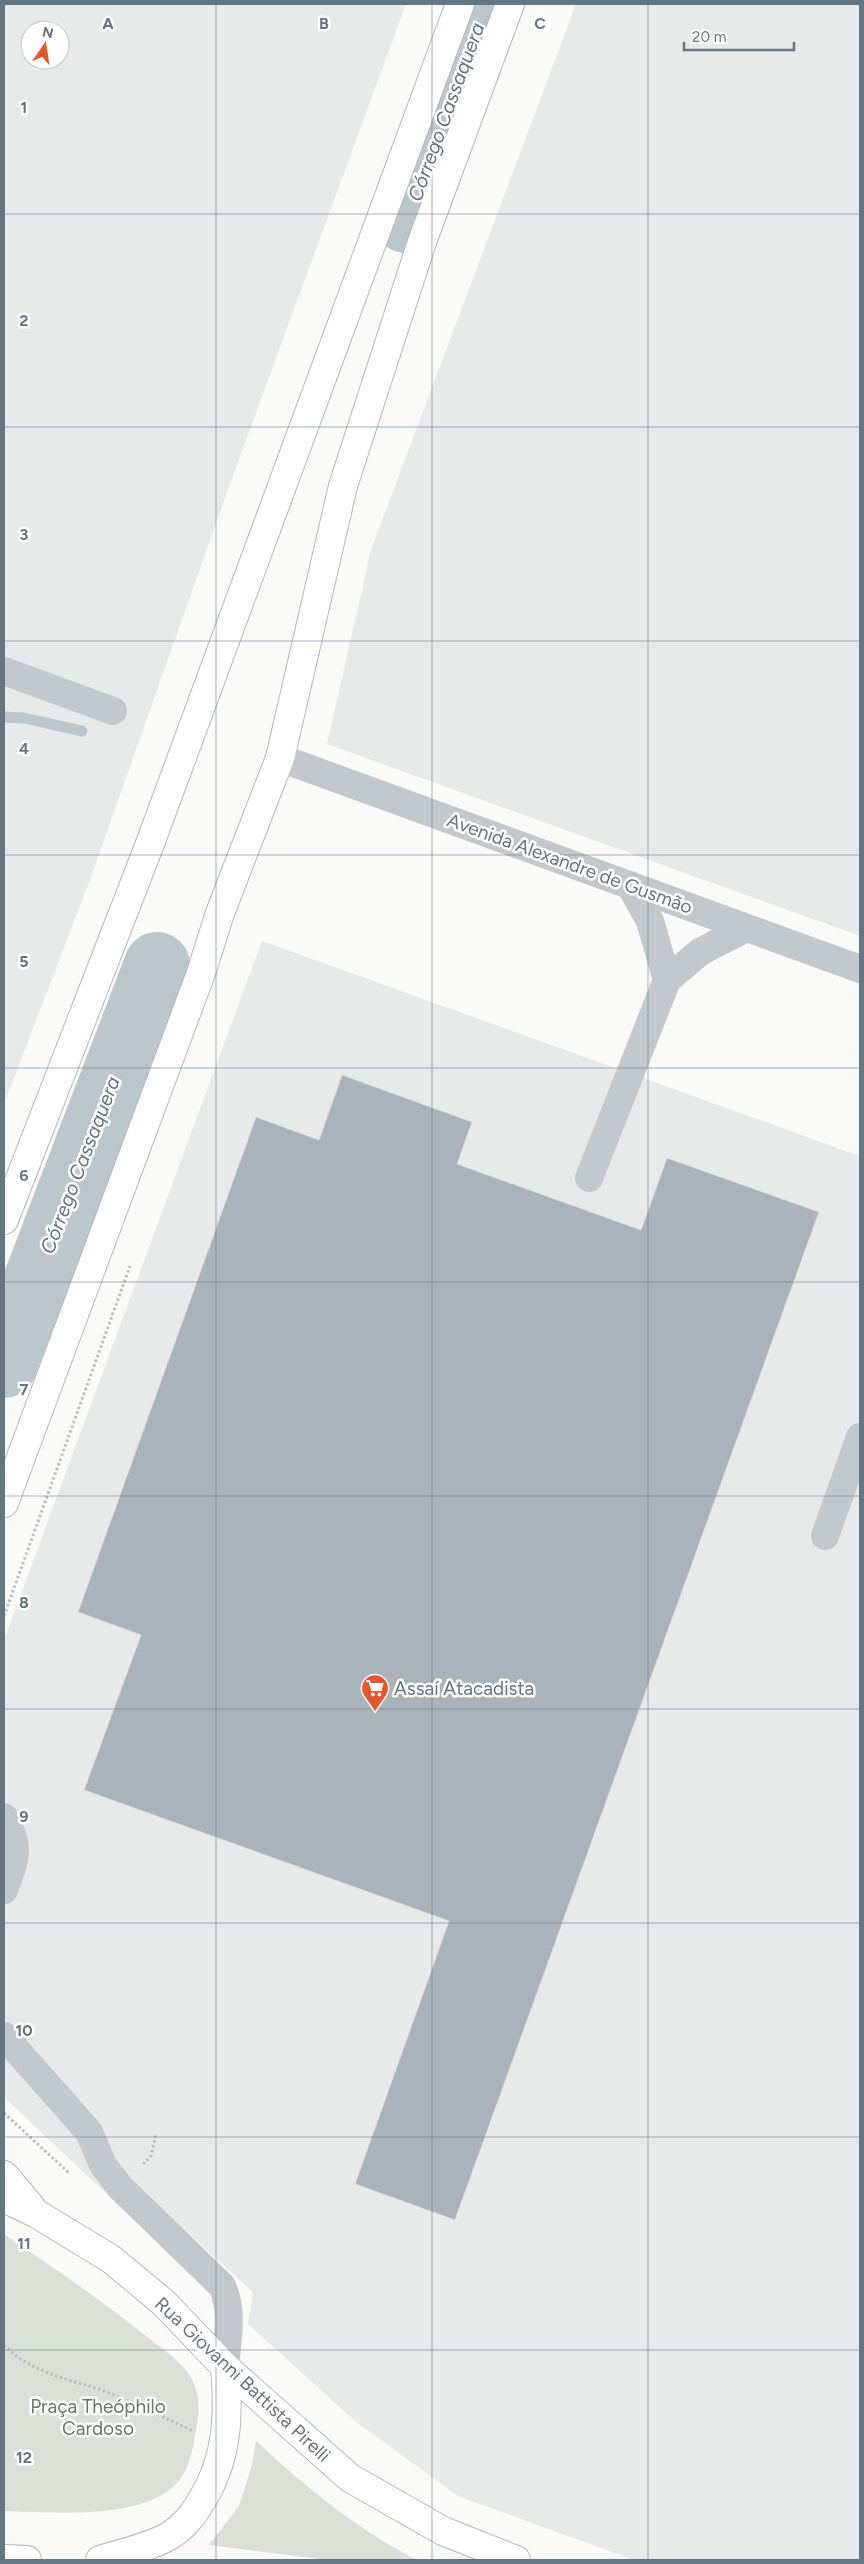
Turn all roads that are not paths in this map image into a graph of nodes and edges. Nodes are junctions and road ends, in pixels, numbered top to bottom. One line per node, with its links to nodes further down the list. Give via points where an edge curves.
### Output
1 (460, 4): 11 (highway, via 152,841)
2 (510, 4): 5 (highway, via 422,242 343,486)
3 (4, 671): 4 (street)
4 (113, 710)
5 (280, 758): 6 (street, Avenida Alexandre de Gusmão); 13 (highway)
6 (630, 885): 7 (street, Avenida Alexandre de Gusmão); 9 (street, via 650,920)
7 (746, 928): 8 (street, Avenida Alexandre de Gusmão); 9 (street, via 700,952)
8 (860, 969)
9 (667, 980): 10 (street)
10 (589, 1178)
11 (4, 1220)
12 (860, 1437): 14 (street)
13 (4, 1503)
14 (825, 1536)
15 (4, 1817): 16 (street, via 16,1844 16,1856)
16 (4, 1890)
17 (4, 2036): 21 (street, via 89,2132 103,2165 120,2187 222,2286 228,2299 229,2317)
18 (4, 2175): 20 (highway)
19 (4, 2198): 20 (highway, Rua Giovanni Battista Pirelli)
20 (37, 2214): 21 (highway, Rua Giovanni Battista Pirelli, via 111,2259 164,2303)
21 (225, 2367): 24 (highway, via 226,2442 213,2483 190,2520 168,2537); 25 (highway, Rua Giovanni Battista Pirelli, via 350,2478 443,2531)
22 (4, 2559): 23 (highway)
23 (27, 2560)
24 (100, 2560)
25 (516, 2560)

